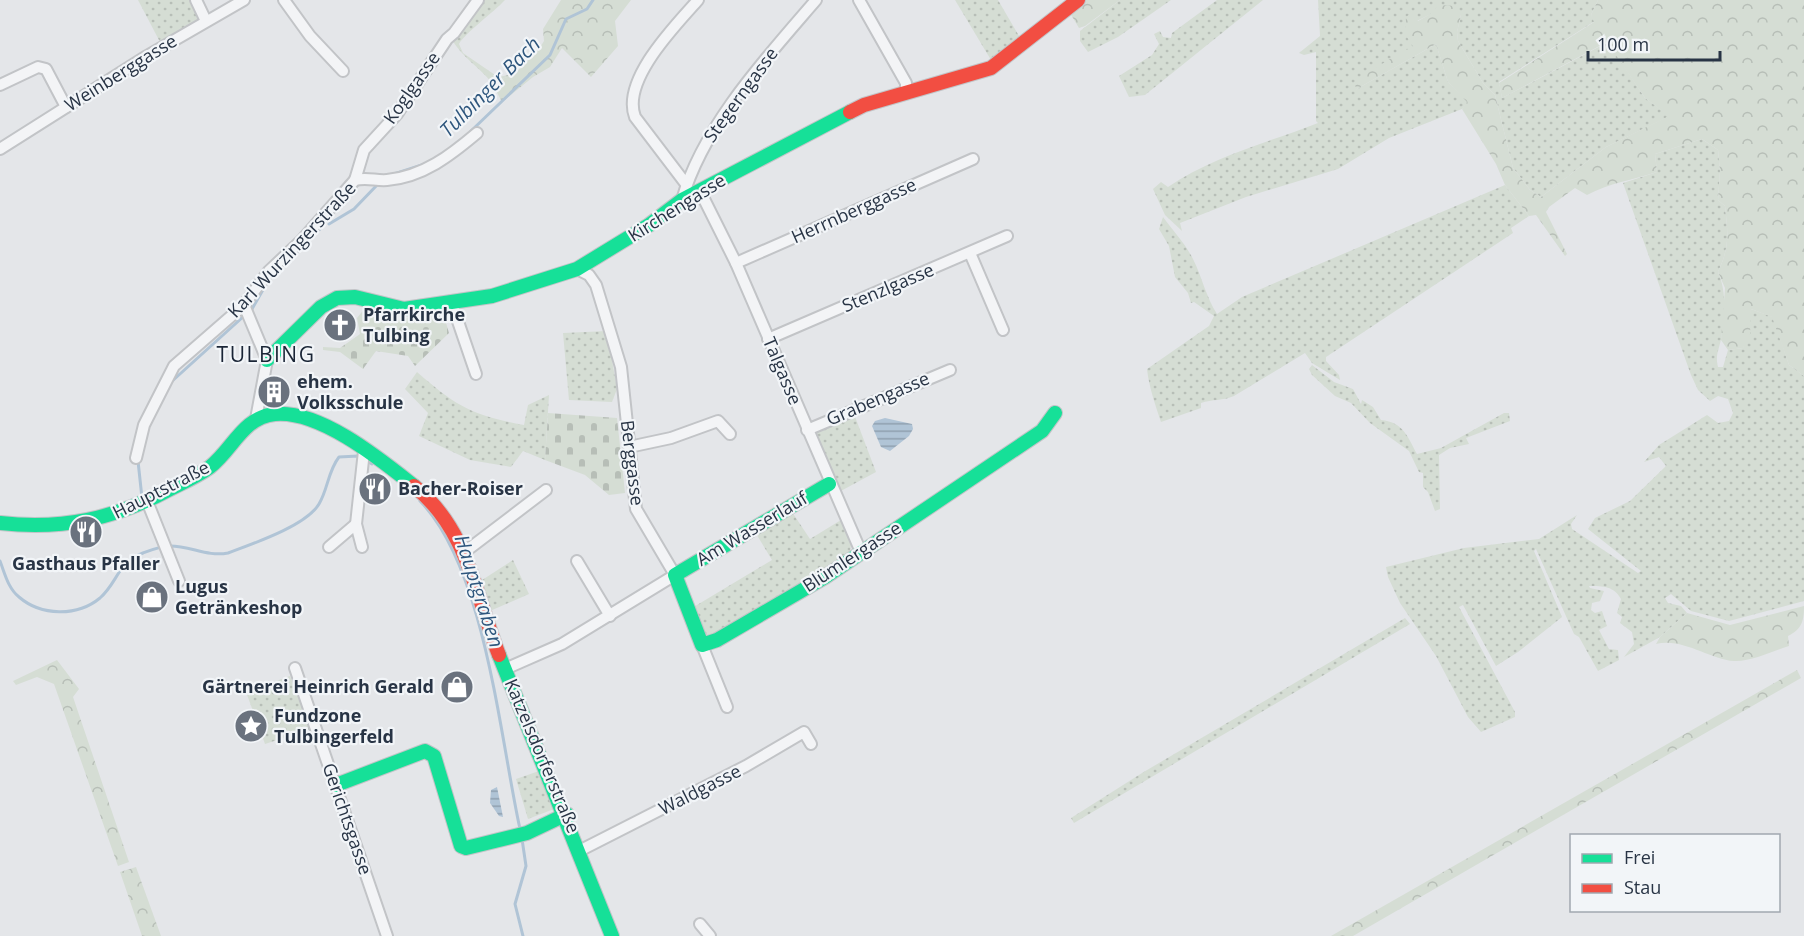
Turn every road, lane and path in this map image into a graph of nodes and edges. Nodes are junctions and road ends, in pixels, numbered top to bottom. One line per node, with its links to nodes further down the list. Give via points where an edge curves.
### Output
1 (196, 0): 9 (street)
2 (244, 0): 9 (street, Weinberggasse)
3 (284, 0): 10 (street, via 310,36)
4 (478, 0): 17 (street, Koglgasse, via 397,114 364,150)
5 (698, 0): 18 (street, via 658,45 632,105 635,117)
6 (816, 0): 18 (street, Stegerngasse, via 708,136)
7 (859, 0): 12 (street, via 906,83)
8 (1078, 0): 12 (street, Kirchengasse, via 991,68)
9 (206, 21): 13 (street, Weinberggasse)
10 (344, 70)
11 (0, 85): 13 (street, via 38,67 46,69)
12 (906, 92): 19 (street, Kirchengasse, via 864,105)
13 (66, 107): 15 (street, Weinberggasse)
14 (477, 133): 17 (street, Karl Wurzingerstraße, via 430,168 387,180)
15 (0, 149)
16 (973, 159): 23 (street, Herrnberggasse)
17 (355, 180): 26 (street, Karl Wurzingerstraße, via 303,240 269,271)
18 (687, 184): 20 (street, Stegerngasse)
19 (700, 190): 20 (street, Kirchengasse); 23 (street, Talgasse)
20 (682, 200): 24 (street, Kirchengasse, via 650,225)
21 (1007, 236): 22 (street, Stenzlgasse)
22 (970, 253): 27 (street); 28 (street, Stenzlgasse)
23 (735, 263): 28 (street, Talgasse)
24 (577, 269): 25 (street, Kirchengasse, via 492,296); 36 (street, Berggasse, via 589,275 596,285 610,324 621,367)
25 (451, 301): 29 (street, Kirchengasse, via 404,309 355,297 337,298 321,307); 31 (street)
26 (244, 305): 29 (street); 37 (street, Karl Wurzingerstraße, via 174,366 144,425)
27 (1003, 330)
28 (768, 339): 34 (street, Talgasse)
29 (267, 360): 33 (street)
30 (950, 370): 34 (street, Grabengasse)
31 (476, 374)
32 (1055, 413): 46 (street, Blümlergasse, via 1042,431)
33 (256, 419): 38 (street, Katzelsdorferstraße, via 278,414 301,416); 41 (street, Hauptstraße, via 209,468)
34 (807, 430): 39 (street, Talgasse)
35 (730, 434): 36 (street, via 718,421 671,438)
36 (629, 447): 49 (street, Berggasse, via 636,509)
37 (136, 458)
38 (363, 458): 43 (street); 47 (street, Katzelsdorferstraße, via 422,491 450,524)
39 (830, 484): 46 (street, Talgasse); 49 (street, Am Wasserlauf)
40 (546, 490): 47 (street)
41 (147, 501): 42 (street, Hauptstraße, via 107,518 69,525); 50 (street)
42 (0, 524)
43 (356, 524): 44 (street); 45 (street)
44 (329, 547)
45 (362, 547)
46 (861, 552): 52 (street, Blümlergasse, via 825,577)
47 (462, 554): 54 (street, Katzelsdorferstraße)
48 (577, 561): 51 (street)
49 (675, 575): 51 (street); 52 (street)
50 (179, 581)
51 (610, 616): 54 (street, via 562,644)
52 (702, 645): 55 (street)
53 (295, 668): 57 (street, Gerichtsgasse)
54 (505, 669): 58 (street, Katzelsdorferstraße)
55 (727, 707)
56 (811, 744): 59 (street, Waldgasse, via 804,732)
57 (336, 785): 58 (street, via 425,751 434,756 461,846 466,848 527,833); 61 (street, Gerichtsgasse)
58 (567, 814): 59 (street, Katzelsdorferstraße)
59 (581, 850): 62 (street, Katzelsdorferstraße)
60 (700, 924): 63 (street)
61 (387, 936)
62 (612, 936)
63 (710, 936)

